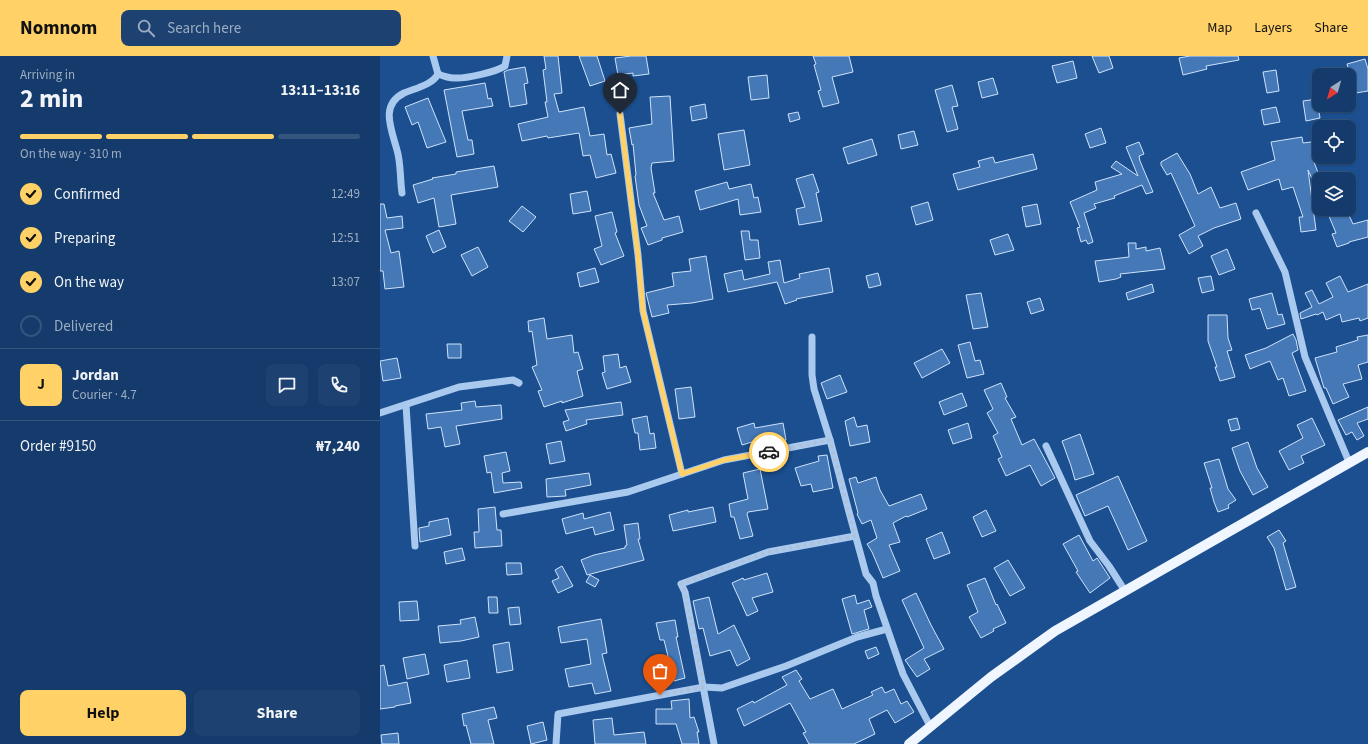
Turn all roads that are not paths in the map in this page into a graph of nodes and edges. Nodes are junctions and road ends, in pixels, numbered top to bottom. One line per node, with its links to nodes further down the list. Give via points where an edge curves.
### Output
1 (434, 56): 3 (street)
2 (507, 56): 3 (street, via 505,66 499,70 454,78)
3 (438, 74): 5 (street, via 434,81 394,97 388,105 387,124 398,151)
4 (620, 114): 15 (street, via 643,311)
5 (402, 193)
6 (1256, 213): 14 (street, via 1285,272 1305,357)
7 (812, 337): 11 (street, via 814,388)
8 (519, 383): 9 (street, via 513,380 459,387)
9 (406, 404): 10 (street); 18 (street)
10 (380, 413)
11 (830, 440): 15 (street, via 724,460); 17 (street)
12 (1046, 446): 19 (street, via 1090,541)
13 (1368, 452): 14 (main road)
14 (1349, 462): 19 (main road)
15 (682, 474): 16 (street, via 628,492)
16 (503, 514)
17 (855, 536): 20 (street); 21 (street, via 768,552 681,584 685,592)
18 (415, 546)
19 (1125, 591): 22 (main road, via 1055,631 966,696)
20 (887, 629): 21 (street, via 857,637 786,666 722,688); 22 (street, via 903,674)
21 (704, 687): 23 (street, via 558,714); 24 (street)
22 (930, 726): 25 (main road)
23 (556, 744)
24 (714, 744)
25 (909, 744)

